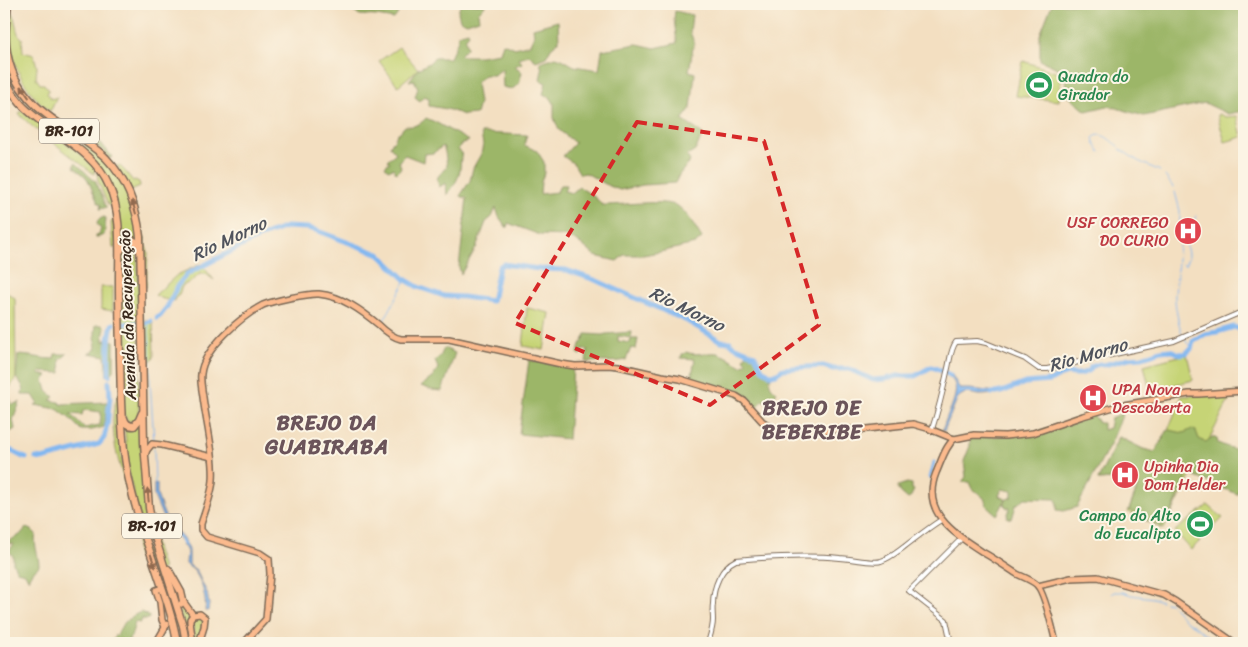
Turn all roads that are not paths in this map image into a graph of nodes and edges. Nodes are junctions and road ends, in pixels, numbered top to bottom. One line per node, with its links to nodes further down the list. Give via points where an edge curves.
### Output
1 (8, 4): 3 (highway, Avenida da Recuperação / BR-101, one-way to 1, via 134,206 116,169 101,153 32,103 21,88 8,58)
2 (4, 75): 4 (highway, Avenida da Recuperação / BR-101, via 22,104 80,150 104,176 113,194)
3 (140, 255): 4 (highway, via 135,241 127,240 121,247); 7 (highway, Avenida da Recuperação / BR-101)
4 (119, 265): 8 (highway, Avenida da Recuperação / BR-101)
5 (1244, 312): 10 (street, via 1174,341 1047,369 1039,369 1025,358 986,343 956,343)
6 (1244, 390): 11 (main road, via 1189,394 1117,406 1033,433)
7 (143, 404): 8 (highway, via 141,416 134,426 125,421); 9 (highway, Avenida da Recuperação / BR-101)
8 (122, 409): 19 (highway, BR-101, one-way to 19, via 129,480)
9 (144, 429): 12 (main road); 13 (highway, Avenida da Recuperação / BR-101)
10 (932, 429): 11 (main road); 14 (main road, via 908,424 858,430 780,430 764,422 740,398 696,383 618,366 561,364 449,339 401,339 393,337 349,304 316,294 264,305 226,333 213,348 201,374)
11 (954, 439): 15 (main road, via 944,454 933,484 932,499)
12 (152, 444): 13 (main road); 14 (main road)
13 (145, 457): 17 (highway, Avenida da Recuperação / BR-101, one-way to 13, via 151,520)
14 (212, 457): 27 (main road, via 213,480 201,530 206,537 260,553 269,559 266,620)
15 (941, 520): 16 (main road); 28 (street, via 893,555 876,563 840,558 773,557 728,564 717,583 712,602 713,621)
16 (962, 538): 18 (main road); 29 (street, via 909,591 946,620)
17 (162, 559): 20 (highway, via 181,592); 24 (highway, Avenida da Recuperação / BR-101, via 184,626)
18 (1038, 586): 30 (main road); 31 (main road, via 1071,578 1098,578 1154,592 1176,602)
19 (162, 588): 22 (main road, via 156,590 166,626); 23 (highway, BR-101)
20 (182, 602): 21 (main road)
21 (193, 615): 25 (main road, via 190,622); 26 (main road, via 200,614 205,618)
22 (156, 643)
23 (177, 643)
24 (186, 643)
25 (193, 643)
26 (200, 643)
27 (244, 643)
28 (708, 643)
29 (951, 643)
30 (1056, 643)
31 (1235, 643)

